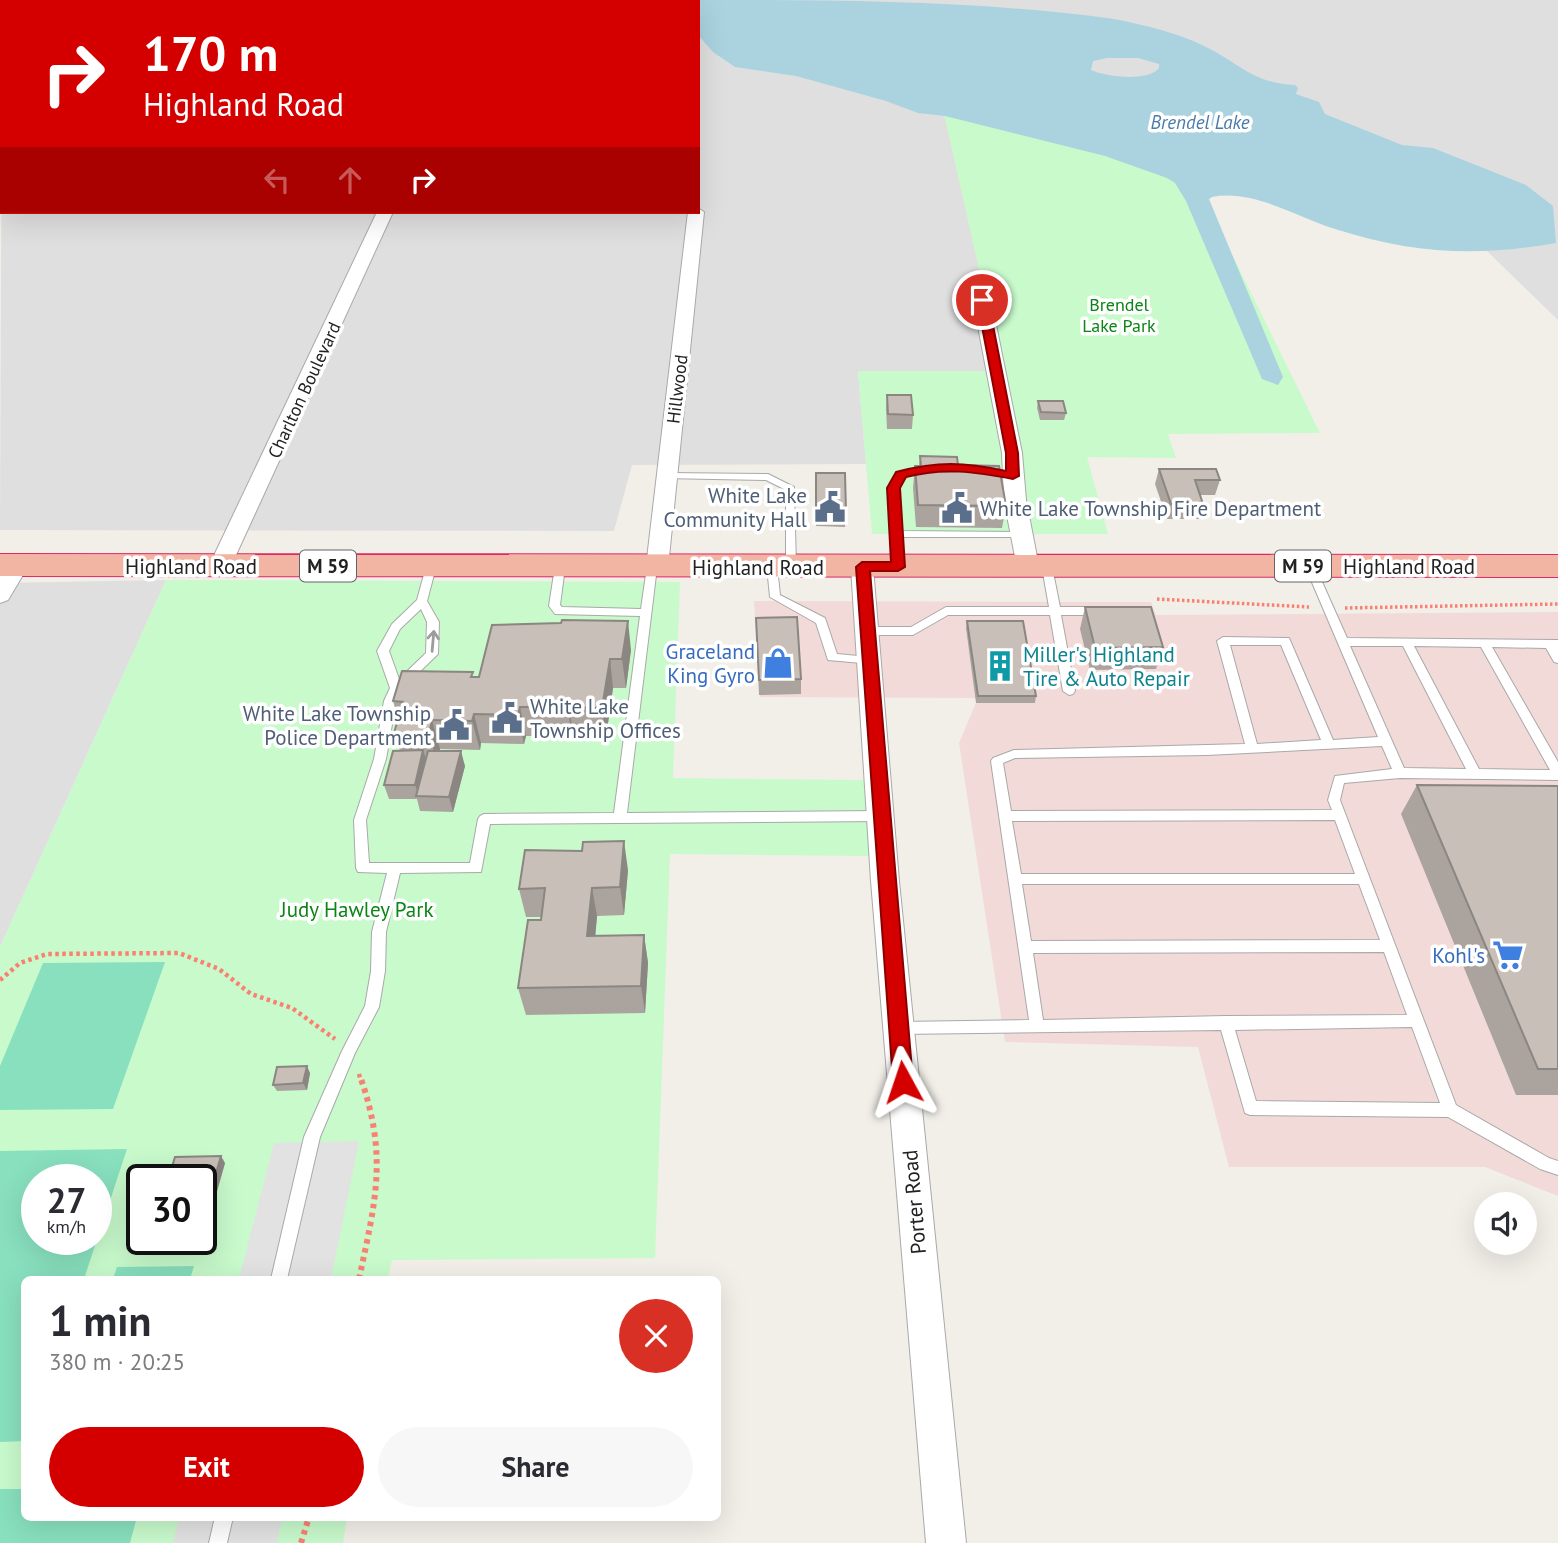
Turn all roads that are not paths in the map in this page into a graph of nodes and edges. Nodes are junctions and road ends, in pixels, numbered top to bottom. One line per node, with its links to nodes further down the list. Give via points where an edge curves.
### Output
1 (384, 214): 9 (street, Charlton Boulevard)
2 (696, 214): 5 (street, Hillwood)
3 (982, 300): 7 (street, via 1012,453 1005,475)
4 (940, 467): 6 (lane, via 908,471 896,481)
5 (666, 476): 14 (street, Hillwood); 15 (lane, via 768,477 790,489)
6 (896, 534): 7 (lane); 17 (lane)
7 (1032, 556): 11 (highway, Highland Road / M 59); 17 (highway, Highland Road / M 59); 20 (lane)
8 (9, 565): 9 (highway, Highland Road / M 59); 18 (street)
9 (220, 566): 10 (highway, Highland Road / M 59)
10 (431, 566): 13 (highway, Highland Road / M 59); 19 (lane)
11 (1310, 566): 12 (highway, Highland Road / M 59); 24 (lane)
12 (1558, 566)
13 (560, 567): 14 (highway, Highland Road / M 59); 22 (lane, via 554,606 559,611)
14 (654, 567): 15 (highway, Highland Road / M 59); 22 (lane)
15 (781, 567): 16 (highway, Highland Road / M 59); 29 (lane, via 775,597 821,621 832,657)
16 (862, 567): 17 (highway, Highland Road / M 59); 23 (street, Porter Road)
17 (898, 567)
18 (0, 595)
19 (422, 601): 30 (lane, via 396,627 383,651); 30 (lane, one-way to 19, via 432,654 433,622)
20 (1055, 611): 21 (lane); 23 (lane, via 946,611 913,631); 31 (lane)
21 (1119, 612)
22 (646, 613): 41 (lane)
23 (867, 631): 29 (street, Porter Road)
24 (1343, 642): 25 (lane); 32 (lane)
25 (1407, 643): 26 (lane); 36 (lane)
26 (1483, 643): 27 (lane); 37 (lane)
27 (1553, 644): 28 (lane)
28 (1558, 659)
29 (869, 661): 39 (street, Porter Road)
30 (396, 688): 42 (lane, via 360,820 363,868)
31 (1069, 691)
32 (1386, 741): 33 (lane); 35 (lane)
33 (1329, 744): 34 (lane); 34 (lane, via 1285,641 1223,641)
34 (1252, 748): 40 (lane, via 1014,754 998,761)
35 (1400, 774): 36 (lane); 38 (lane, via 1339,779 1335,800)
36 (1475, 774): 37 (lane)
37 (1558, 774)
38 (1340, 815): 40 (lane); 44 (lane)
39 (881, 816): 41 (lane); 50 (street, Porter Road)
40 (1006, 816): 43 (lane)
41 (620, 818): 42 (lane, via 484,819 476,868)
42 (395, 868): 53 (lane, via 379,932 372,1007 312,1137)
43 (1015, 879): 44 (lane); 46 (lane)
44 (1364, 879): 45 (lane)
45 (1389, 946): 46 (lane); 47 (lane)
46 (1025, 947): 49 (lane)
47 (1417, 1021): 48 (lane); 51 (lane)
48 (1226, 1022): 49 (lane); 51 (lane, via 1250,1108)
49 (1037, 1025): 50 (lane)
50 (898, 1028): 56 (street, Porter Road)
51 (1450, 1110): 52 (lane)
52 (1558, 1168)
53 (280, 1276)
54 (223, 1521): 55 (lane)
55 (218, 1543)
56 (946, 1543)

